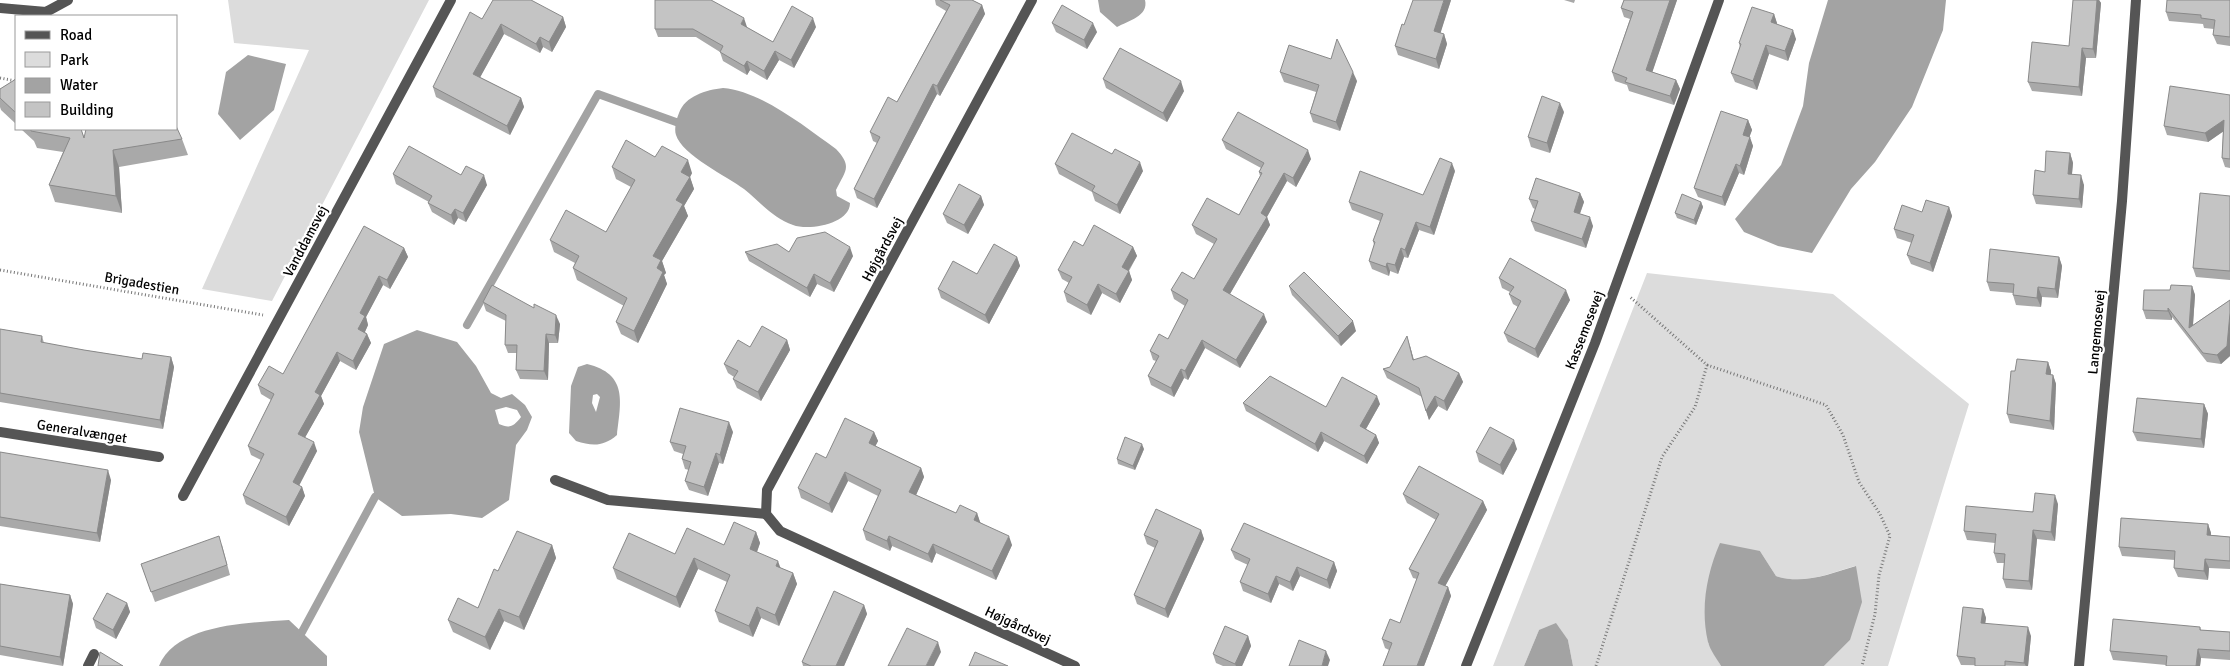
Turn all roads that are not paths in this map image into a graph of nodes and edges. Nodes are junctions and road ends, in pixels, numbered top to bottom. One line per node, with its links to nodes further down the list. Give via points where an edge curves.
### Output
1 (68, 0): 6 (street, via 46,12)
2 (451, 0): 10 (street, Vanddamsvej)
3 (1032, 0): 11 (street, Højgårdsvej, via 767,490)
4 (1719, 0): 15 (street, Kassemosevej, via 1595,343)
5 (2136, 0): 16 (street, Langemosevej, via 2122,201)
6 (0, 8)
7 (0, 432): 8 (street, Generalvænget)
8 (159, 458)
9 (555, 480): 11 (street, via 608,500)
10 (184, 496)
11 (766, 514): 14 (street, Højgårdsvej, via 780,531)
12 (94, 654): 13 (street)
13 (88, 666)
14 (1075, 666)
15 (1466, 666)
16 (2079, 666)

